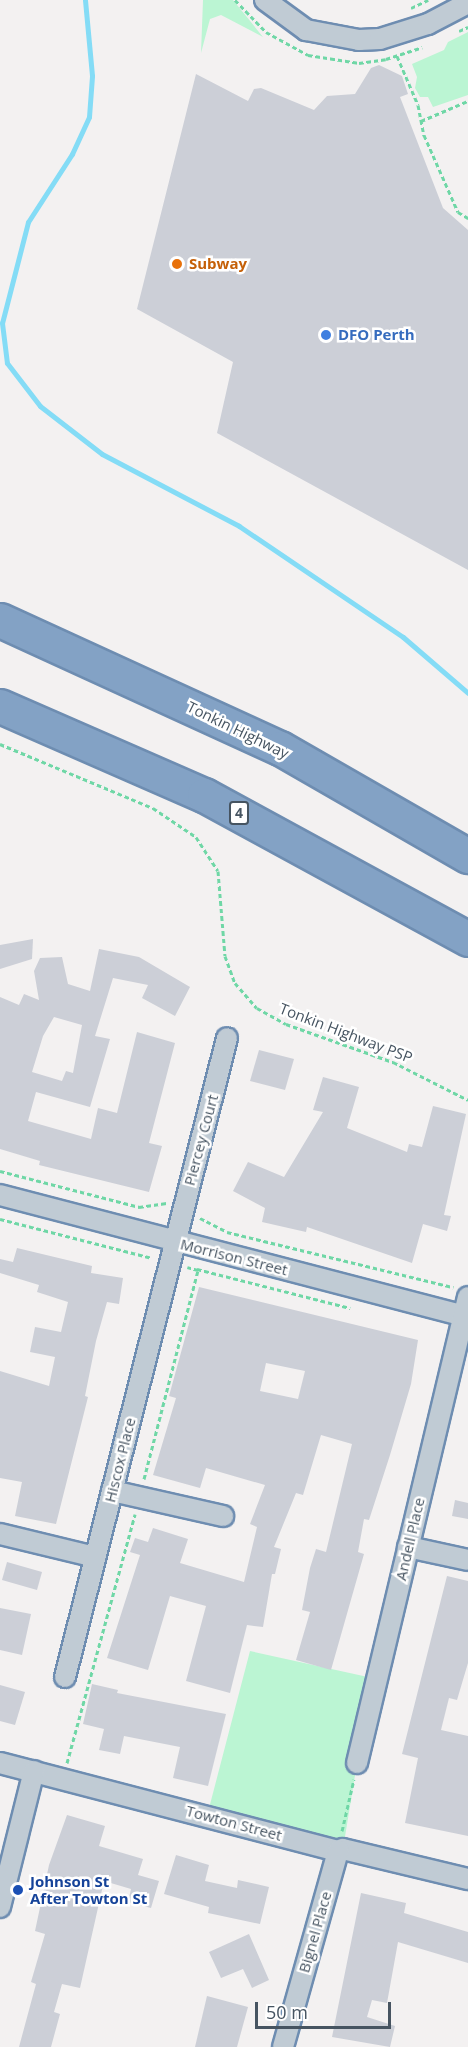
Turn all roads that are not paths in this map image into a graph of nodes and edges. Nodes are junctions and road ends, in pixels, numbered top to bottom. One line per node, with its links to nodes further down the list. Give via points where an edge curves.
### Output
1 (265, 0): 2 (street, via 306,30 359,40 380,39 428,24)
2 (468, 3)
3 (0, 620): 5 (highway, Tonkin Highway, via 280,748)
4 (7, 710): 6 (highway, 4, via 204,795)
5 (468, 856)
6 (468, 939)
7 (227, 1038): 9 (street, Piercey Court)
8 (0, 1195): 9 (street, Morrison Street)
9 (174, 1242): 10 (street, Morrison Street); 11 (street, Hiscox Place)
10 (464, 1304): 14 (street, Andell Place)
11 (112, 1491): 12 (street); 15 (street, Hiscox Place)
12 (223, 1516)
13 (0, 1534): 15 (street)
14 (408, 1546): 16 (street); 19 (street, Andell Place)
15 (95, 1557): 17 (street, Hiscox Place)
16 (468, 1560)
17 (65, 1677)
18 (0, 1763): 20 (street, Towton Street)
19 (357, 1763)
20 (34, 1771): 21 (street, Towton Street); 23 (street)
21 (338, 1851): 22 (street, Towton Street); 24 (street, Bignel Place)
22 (468, 1879)
23 (0, 1907)
24 (283, 2047)

